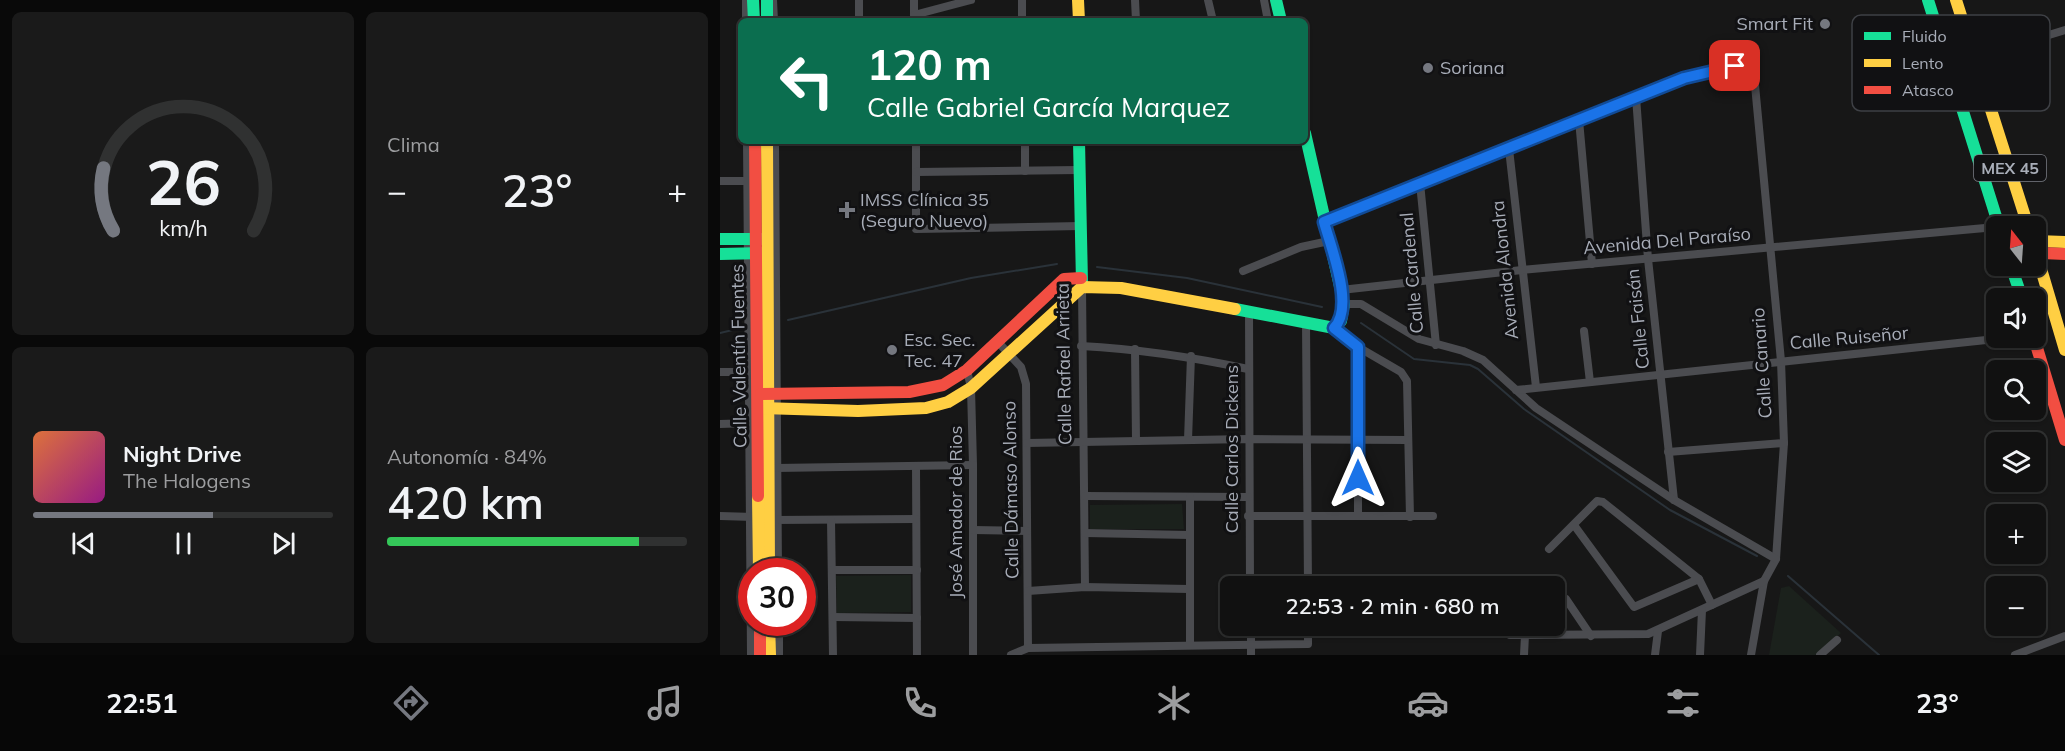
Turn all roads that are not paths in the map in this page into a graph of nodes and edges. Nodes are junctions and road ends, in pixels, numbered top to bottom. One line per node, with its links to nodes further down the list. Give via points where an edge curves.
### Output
1 (753, 0): 13 (street); 14 (main road)
2 (767, 0): 15 (main road)
3 (773, 0): 16 (street)
4 (859, 0): 17 (street)
5 (914, 0): 18 (street)
6 (971, 0): 18 (street)
7 (1022, 0): 19 (street)
8 (1078, 0): 20 (main road)
9 (1135, 0): 21 (street)
10 (1208, 0): 22 (street)
11 (1263, 0): 23 (street)
12 (1276, 0): 24 (main road)
13 (747, 18)
14 (754, 18)
15 (767, 18)
16 (774, 18)
17 (859, 18)
18 (914, 18)
19 (1022, 18)
20 (1079, 18)
21 (1136, 18)
22 (1212, 18)
23 (1267, 18)
24 (1280, 18)
25 (2065, 30): 26 (street)
26 (2050, 35)
27 (1636, 97): 33 (street); 60 (street, Calle Canario, via 1702,72 1753,64); 65 (street, Calle Faisán)
28 (1963, 111): 32 (main road, MEX 45)
29 (1966, 111): 32 (main road)
30 (1991, 111): 43 (main road, MEX 45)
31 (1998, 111): 43 (main road)
32 (1964, 114): 50 (main road, MEX 45)
33 (1579, 120): 42 (street); 66 (street)
34 (747, 144): 47 (street)
35 (755, 144): 56 (main road, Calle Valentín Fuentes)
36 (767, 144): 56 (main road, Calle Valentín Fuentes)
37 (775, 144): 56 (street)
38 (916, 144): 46 (street)
39 (1025, 144): 45 (street)
40 (1079, 144): 44 (main road, Calle Rafael Arrieta)
41 (1307, 144): 52 (main road)
42 (1509, 149): 49 (street); 67 (street, Avenida Alondra)
43 (2008, 162): 51 (main road, MEX 45)
44 (1079, 170): 45 (street); 53 (main road, Calle Rafael Arrieta)
45 (1025, 171): 46 (street)
46 (916, 172): 53 (street, via 916,229)
47 (748, 181): 48 (street); 56 (street)
48 (720, 182)
49 (1420, 183): 52 (street); 70 (street, Calle Cardenal)
50 (1995, 216)
51 (2025, 216)
52 (1324, 222): 57 (main road)
53 (1080, 226): 71 (main road, Calle Rafael Arrieta)
54 (1986, 227): 60 (street, Avenida Del Paraíso)
55 (720, 239): 56 (main road)
56 (762, 239): 61 (main road, Calle Valentín Fuentes); 61 (street)
57 (1329, 241): 68 (street, via 1301,247); 72 (main road)
58 (2046, 241): 59 (main road)
59 (2065, 242)
60 (1768, 248): 65 (street, Avenida Del Paraíso); 90 (street, Calle Canario)
61 (762, 253): 63 (main road); 74 (main road, Calle Valentín Fuentes); 74 (street)
62 (2046, 253): 64 (main road)
63 (720, 254)
64 (2065, 254)
65 (1648, 259): 66 (street, Avenida Del Paraíso); 95 (street, Calle Faisán)
66 (1592, 264): 67 (street, Avenida Del Paraíso)
67 (1522, 270): 70 (street, Avenida Del Paraíso); 97 (street, Avenida Alondra)
68 (1243, 272)
69 (2044, 276): 87 (main road)
70 (1430, 281): 72 (street, Avenida Del Paraíso); 82 (street, Calle Cardenal)
71 (1082, 283): 75 (main road); 81 (main road, via 1064,279); 83 (street, Calle Rafael Arrieta); 88 (main road)
72 (1341, 290): 73 (main road)
73 (1344, 304): 77 (main road, via 1341,321); 82 (street, via 1361,304)
74 (763, 310): 78 (main road, Calle Valentín Fuentes); 78 (street)
75 (1249, 311): 76 (main road); 91 (street, Calle Carlos Dickens)
76 (1306, 323): 77 (main road); 109 (street)
77 (1334, 328): 84 (street)
78 (763, 331): 94 (main road, Calle Valentín Fuentes); 94 (street)
79 (1584, 331): 96 (street)
80 (1986, 340): 90 (street, Calle Ruiseñor)
81 (997, 341): 88 (street, Calle Dámaso Alonso); 92 (main road)
82 (1436, 345): 99 (street, Calle Cardenal, via 1483,360)
83 (1081, 346): 86 (street); 111 (street, Calle Rafael Arrieta)
84 (1358, 347): 106 (street, via 1401,372 1407,381); 110 (street)
85 (2037, 348): 107 (main road)
86 (1135, 349): 89 (street); 108 (street)
87 (2065, 350)
88 (1008, 351): 98 (main road); 113 (street, Calle Dámaso Alonso, via 1025,377)
89 (1191, 356): 91 (street); 105 (street)
90 (1781, 361): 95 (street, Calle Ruiseñor); 112 (street, Calle Canario)
91 (1248, 369): 104 (street, Calle Carlos Dickens)
92 (967, 370): 98 (street, José Amador de Rios); 100 (main road, via 943,385 909,392)
93 (720, 372): 94 (street)
94 (763, 372): 100 (main road, Calle Valentín Fuentes); 102 (street)
95 (1659, 374): 96 (street, Calle Ruiseñor); 114 (street, Calle Faisán)
96 (1590, 381): 97 (street, Calle Ruiseñor)
97 (1536, 387): 99 (street, Calle Ruiseñor)
98 (971, 388): 101 (main road, via 948,402 926,408); 115 (street, José Amador de Rios)
99 (1516, 390): 121 (street, via 1536,408)
100 (767, 394): 101 (main road, Calle Valentín Fuentes)
101 (767, 408): 117 (street); 128 (main road, Calle Valentín Fuentes)
102 (750, 423): 103 (street); 128 (street)
103 (720, 424)
104 (1248, 439): 105 (street); 109 (street); 120 (street, Calle Carlos Dickens)
105 (1188, 440): 108 (street)
106 (1408, 440): 110 (street); 127 (street)
107 (2065, 440)
108 (1136, 441): 111 (street)
109 (1306, 441): 110 (street); 124 (street)
110 (1359, 441): 125 (street)
111 (1083, 442): 113 (street); 118 (street, Calle Rafael Arrieta)
112 (1784, 442): 114 (street); 140 (street, Calle Canario)
113 (1027, 443): 133 (street, Calle Dámaso Alonso)
114 (1668, 452): 121 (street, Calle Faisán)
115 (973, 465): 116 (street); 132 (street, José Amador de Rios)
116 (916, 466): 117 (street); 129 (street)
117 (776, 468): 128 (street)
118 (1085, 496): 119 (street); 134 (street, Calle Rafael Arrieta)
119 (1190, 497): 120 (street); 135 (street)
120 (1248, 497): 123 (street, Calle Carlos Dickens)
121 (1674, 500): 140 (street)
122 (720, 516): 128 (street)
123 (1248, 516): 124 (street); 143 (street, Calle Carlos Dickens)
124 (1308, 516): 125 (street); 144 (street)
125 (1358, 516): 127 (street)
126 (1433, 516): 127 (street)
127 (1410, 517)
128 (764, 519): 130 (street); 137 (main road, Calle Valentín Fuentes); 138 (main road, Calle Valentín Fuentes); 139 (street); 170 (street)
129 (916, 519): 130 (street); 142 (street)
130 (831, 520): 141 (street)
131 (1574, 525): 136 (street); 145 (street, via 1597,501 1603,502); 145 (street, via 1634,607)
132 (973, 530): 133 (street); 176 (street, José Amador de Rios)
133 (1027, 531): 149 (street, Calle Dámaso Alonso)
134 (1085, 533): 135 (street); 147 (street, Calle Rafael Arrieta)
135 (1190, 535): 148 (street)
136 (1549, 549)
137 (760, 558)
138 (768, 558)
139 (774, 558)
140 (1776, 559): 146 (street, Calle Canario)
141 (832, 570): 142 (street); 153 (street)
142 (917, 570): 154 (street)
143 (1250, 576)
144 (1308, 576)
145 (1699, 579): 151 (street)
146 (1764, 581): 151 (street); 182 (street, Calle Canario)
147 (1085, 587): 148 (street); 149 (street)
148 (1190, 589): 167 (street)
149 (1028, 591): 168 (street, Calle Dámaso Alonso)
150 (1565, 598): 163 (street)
151 (1712, 605): 152 (street)
152 (1702, 610): 155 (street); 181 (street)
153 (833, 617): 154 (street); 174 (street)
154 (917, 618): 175 (street)
155 (1658, 632): 163 (street); 180 (street)
156 (759, 636): 171 (main road)
157 (769, 636): 172 (main road)
158 (779, 636): 173 (street)
159 (1251, 636): 166 (street)
160 (1308, 636): 166 (street, via 1308,644)
161 (1525, 636): 179 (street)
162 (1565, 636): 163 (street)
163 (1591, 636)
164 (2065, 636): 183 (street)
165 (1837, 640): 169 (street)
166 (1251, 642): 167 (street); 178 (street)
167 (1190, 644): 168 (street)
168 (1028, 648): 177 (street)
169 (1822, 654)
170 (751, 655)
171 (760, 655)
172 (770, 655)
173 (779, 655)
174 (833, 655)
175 (917, 655)
176 (973, 655)
177 (1011, 655)
178 (1251, 655)
179 (1524, 655)
180 (1655, 655)
181 (1700, 655)
182 (1751, 655)
183 (2015, 655)

